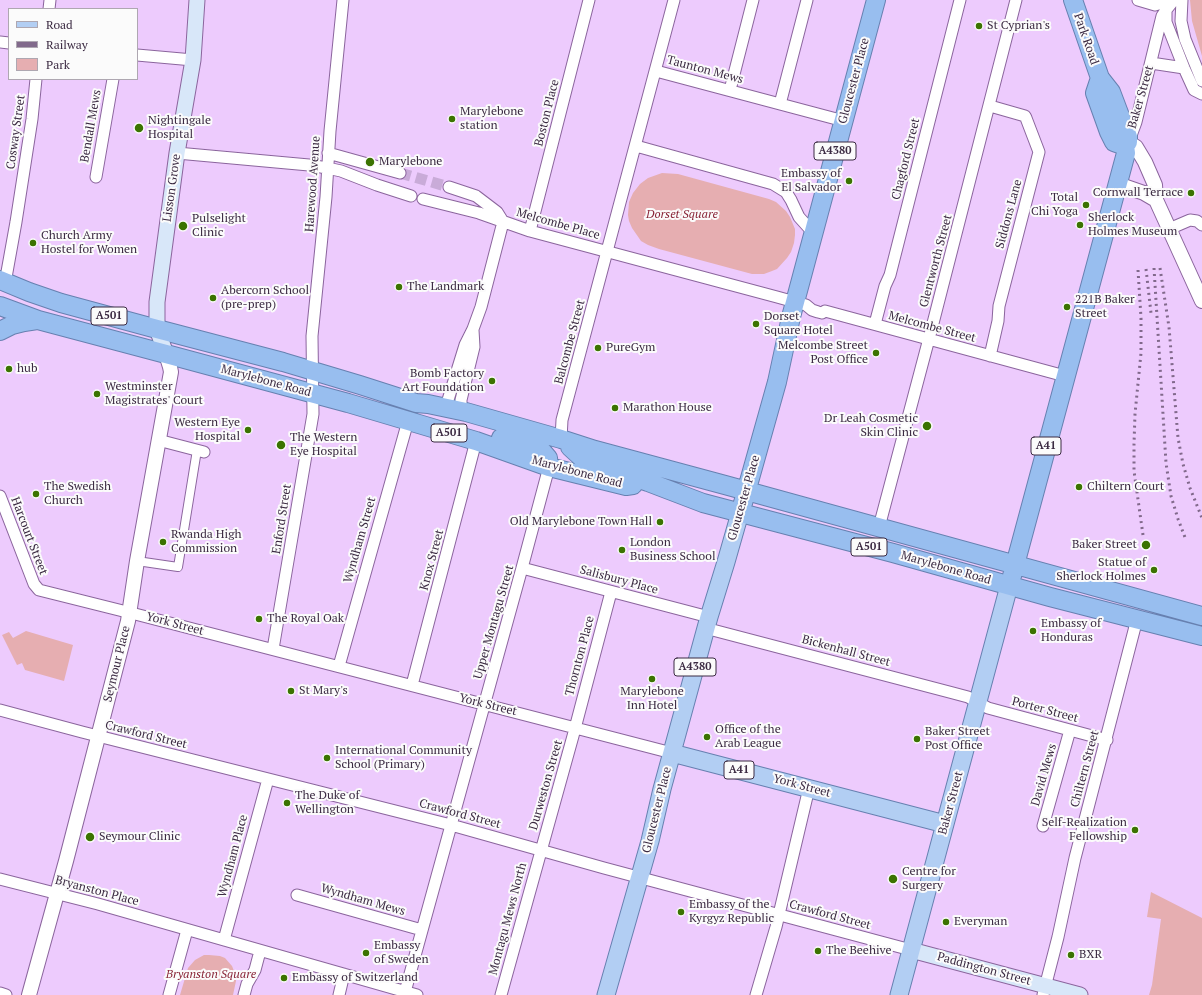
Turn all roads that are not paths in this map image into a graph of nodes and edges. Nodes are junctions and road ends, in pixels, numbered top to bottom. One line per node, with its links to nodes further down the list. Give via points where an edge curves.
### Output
1 (197, 0): 15 (main road, Lisson Grove)
2 (343, 0): 30 (street, Harewood Avenue)
3 (588, 0): 43 (street, Boston Place)
4 (674, 0): 18 (street)
5 (752, 0): 22 (street)
6 (807, 0): 24 (street)
7 (876, 0): 26 (highway, Gloucester Place / A4380)
8 (960, 0): 51 (street, Chagford Street, via 890,275)
9 (1016, 0): 25 (street, Glentworth Street)
10 (1073, 0): 27 (highway, Park Road / A41, via 1100,78 1111,92 1128,137)
11 (1138, 0): 13 (street)
12 (1182, 0): 21 (street, via 1181,21 1185,39)
13 (1164, 6): 16 (street, Baker Street); 17 (street, via 1166,22)
14 (138, 55): 15 (street)
15 (193, 60): 29 (main road, Lisson Grove)
16 (1151, 63): 17 (street); 27 (street, Baker Street, via 1136,122)
17 (1184, 68): 23 (street, via 1194,90)
18 (656, 71): 22 (street, Taunton Mews); 28 (street)
19 (36, 80): 45 (street, Cosway Street, via 16,222)
20 (112, 80): 33 (street, Bendall Mews)
21 (1202, 81)
22 (730, 90): 24 (street, Taunton Mews)
23 (1202, 94)
24 (780, 104): 26 (street, Taunton Mews)
25 (990, 106): 55 (street, Glentworth Street); 57 (street, Siddons Lane, via 1025,116 1039,152 999,306)
26 (844, 121): 42 (highway, Gloucester Place / A4380)
27 (1127, 144): 34 (highway, Baker Street / A41); 38 (street, via 1136,147 1145,162 1155,185)
28 (636, 146): 42 (street, via 773,184 786,192 799,217); 44 (street)
29 (177, 153): 31 (street); 52 (main road, Lisson Grove, via 157,302)
30 (328, 153): 31 (street, Harewood Avenue); 32 (street)
31 (327, 168): 36 (street); 58 (street, Harewood Avenue, via 312,336)
32 (400, 174)
33 (96, 177)
34 (1118, 184): 38 (street); 59 (highway, Baker Street / A41)
35 (449, 187): 39 (street, Melcombe Place, via 476,196 497,212)
36 (411, 196)
37 (423, 199): 39 (street, Melcombe Place, via 479,213)
38 (1156, 200): 41 (street)
39 (503, 222): 43 (street, Melcombe Place); 53 (street)
40 (1202, 225): 41 (street, via 1190,220)
41 (1169, 229): 47 (street)
42 (814, 230): 48 (highway, Gloucester Place / A4380)
43 (530, 231): 44 (street, Melcombe Place)
44 (607, 252): 48 (street); 65 (street, Balcombe Street, via 562,420)
45 (3, 281): 46 (highway); 52 (highway, Marylebone Road / A501, via 61,302)
46 (0, 300)
47 (1202, 301)
48 (795, 302): 51 (street, Melcombe Street, via 818,312 825,311); 71 (highway, Gloucester Place / A4380, via 777,382)
49 (0, 306): 50 (highway, Marylebone Road / A501)
50 (38, 320): 54 (highway, A501, via 12,325); 56 (highway, Marylebone Road / A501)
51 (875, 324): 55 (street, Melcombe Street)
52 (157, 329): 56 (main road, Seymour Place); 58 (highway, Marylebone Road / A501)
53 (473, 330): 62 (street, via 465,345 448,400); 63 (street, via 474,347 461,400)
54 (0, 331)
55 (929, 339): 57 (street, Melcombe Street); 74 (street, Glentworth Street)
56 (166, 354): 60 (highway, Marylebone Road / A501); 66 (street, Seymour Place, via 170,372)
57 (990, 356): 59 (street, Melcombe Street)
58 (313, 370): 60 (street, Enford Street); 61 (highway, Marylebone Road / A501)
59 (1065, 376): 76 (highway, Baker Street / A41)
60 (312, 393): 64 (highway, Marylebone Road / A501); 86 (street, Enford Street, via 311,428)
61 (416, 403): 62 (highway, Marylebone Road / A501); 69 (highway, via 440,421 538,449 548,458)
62 (442, 407): 63 (highway, Marylebone Road / A501)
63 (466, 412): 65 (highway, Marylebone Road / A501)
64 (408, 421): 67 (highway, Marylebone Road / A501); 87 (street, Wyndham Street)
65 (560, 439): 70 (highway, via 582,458); 71 (highway, Marylebone Road / A501)
66 (158, 440): 68 (street); 75 (street, Seymour Place)
67 (476, 441): 69 (highway, Marylebone Road / A501); 88 (street, Knox Street)
68 (201, 451): 75 (street, via 178,567)
69 (549, 466): 70 (highway, Marylebone Road / A501, via 626,486); 77 (street, Upper Montagu Street)
70 (648, 482): 73 (highway, Marylebone Road / A501, via 696,501)
71 (747, 491): 73 (highway, Gloucester Place / A4380); 74 (highway, Marylebone Road / A501)
72 (0, 496): 78 (street, Harcourt Street)
73 (740, 513): 79 (highway, Marylebone Road / A501); 84 (main road, Gloucester Place / A4380)
74 (879, 527): 76 (highway, Marylebone Road / A501)
75 (137, 561): 81 (street, Seymour Place)
76 (1015, 565): 79 (highway, Baker Street / A41); 82 (highway, Marylebone Road / A501)
77 (522, 568): 80 (street, Salisbury Place); 90 (street, Upper Montagu Street)
78 (34, 584): 81 (street, York Street, via 39,590)
79 (1009, 586): 83 (highway, Marylebone Road / A501); 89 (main road, Baker Street / A41)
80 (611, 592): 84 (street, Salisbury Place); 92 (street, Thornton Place)
81 (129, 612): 86 (street, York Street); 94 (street, Seymour Place)
82 (1202, 616)
83 (1137, 619): 85 (highway, Marylebone Road / A501); 95 (street, Chiltern Street)
84 (707, 622): 89 (street, Bickenhall Street, via 968,697); 96 (main road, Gloucester Place / A4380)
85 (1202, 636)
86 (273, 649): 87 (street, York Street)
87 (339, 666): 88 (street, York Street)
88 (412, 685): 90 (street, York Street)
89 (978, 703): 93 (street, Porter Street); 100 (main road, Baker Street / A41)
90 (484, 704): 92 (street, York Street); 99 (street, Upper Montagu Street)
91 (0, 710): 94 (street, Crawford Street)
92 (575, 727): 96 (street, York Street); 102 (street, Durweston Street)
93 (1070, 730): 95 (street, Porter Street); 101 (street, David Mews)
94 (98, 736): 97 (street, Crawford Street); 105 (street, Seymour Place)
95 (1107, 740): 114 (street, Chiltern Street, via 1075,858)
96 (672, 752): 98 (main road, York Street / A41); 104 (main road, Gloucester Place / A4380)
97 (268, 779): 99 (street, Crawford Street); 110 (street, Wyndham Place)
98 (809, 788): 100 (main road, York Street / A41); 107 (street)
99 (451, 824): 102 (street, Crawford Street); 109 (street, Upper Montagu Street)
100 (945, 824): 111 (main road, Baker Street / A41)
101 (1043, 826)
102 (541, 850): 104 (street, Crawford Street); 123 (street, Montagu Mews North)
103 (0, 878): 105 (street, Bryanston Place)
104 (639, 878): 107 (street, Crawford Street); 124 (main road, Gloucester Place / A4380)
105 (57, 894): 108 (street, Bryanston Place); 118 (street, Seymour Place)
106 (296, 895): 109 (street, Wyndham Mews)
107 (778, 915): 111 (street, Crawford Street); 125 (street)
108 (187, 930): 110 (street); 119 (street)
109 (422, 930): 115 (street, Upper Montagu Street)
110 (224, 940): 112 (street)
111 (911, 950): 114 (main road, Paddington Street); 126 (main road, Baker Street / A41)
112 (260, 951): 113 (street); 120 (street)
113 (344, 974): 115 (street); 121 (street)
114 (1044, 990): 127 (main road, Paddington Street)
115 (402, 992): 122 (street)
116 (0, 993): 117 (street)
117 (6, 995)
118 (29, 995)
119 (169, 995)
120 (244, 995)
121 (339, 995)
122 (417, 995)
123 (501, 995)
124 (606, 995)
125 (756, 995)
126 (899, 995)
127 (1080, 995)

